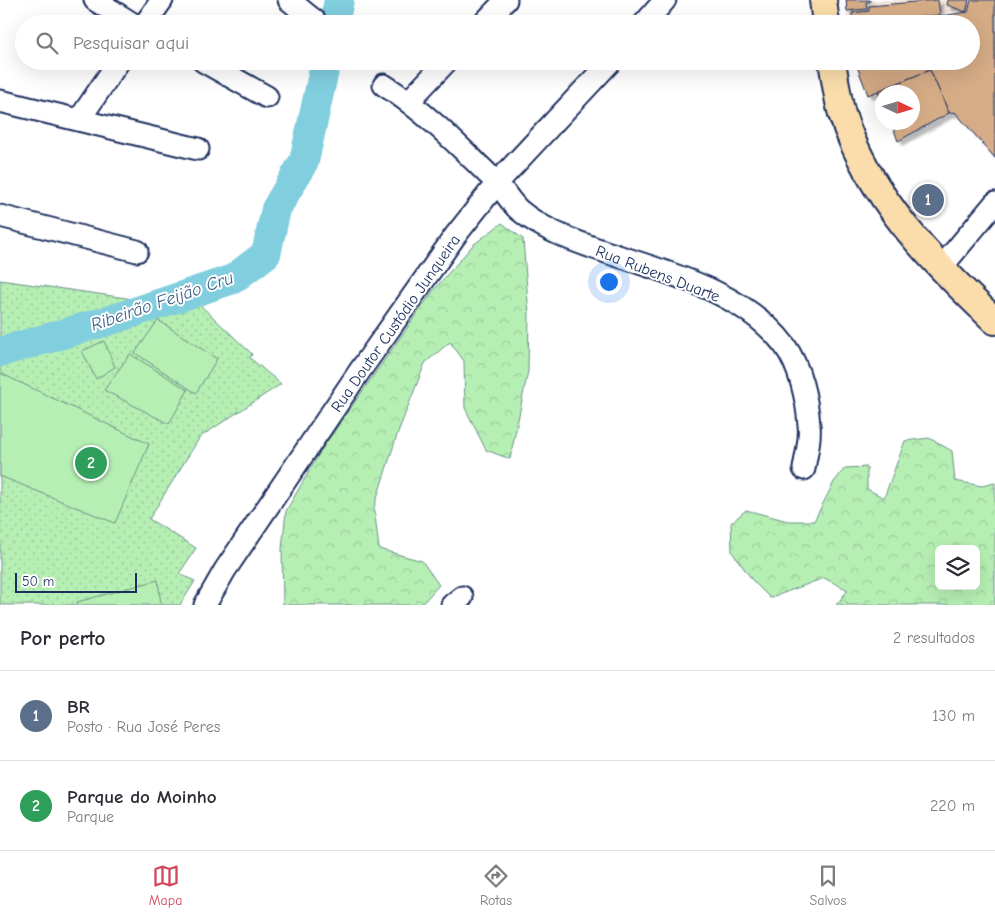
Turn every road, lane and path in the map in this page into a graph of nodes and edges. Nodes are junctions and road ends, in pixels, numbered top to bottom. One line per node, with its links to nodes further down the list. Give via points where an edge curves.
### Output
1 (94, 0): 7 (street)
2 (162, 0): 8 (street)
3 (289, 0): 9 (street)
4 (506, 0): 10 (street)
5 (665, 0): 11 (street)
6 (823, 0): 12 (main road)
7 (118, 15)
8 (151, 15)
9 (308, 15)
10 (492, 15)
11 (652, 15)
12 (825, 15)
13 (113, 70): 22 (street)
14 (219, 70): 19 (street)
15 (438, 70): 21 (street)
16 (603, 70): 24 (street, Rua Doutor Custódio Junqueira)
17 (834, 70): 28 (main road, via 842,113 865,167 887,206)
18 (384, 84): 21 (street, Rua Rubens Duarte)
19 (267, 97)
20 (0, 101): 22 (street)
21 (409, 101): 24 (street, Rua Rubens Duarte)
22 (79, 120): 23 (street)
23 (198, 149)
24 (497, 183): 30 (street, Rua Rubens Duarte, via 519,210 550,229 593,248 666,273 757,316 786,347 803,386 810,426); 31 (street, Rua Doutor Custódio Junqueira, via 455,236 359,372 225,570)
25 (995, 203): 28 (street)
26 (0, 216): 27 (street)
27 (137, 251)
28 (940, 269): 29 (main road)
29 (995, 321)
30 (804, 470)
31 (205, 605)

